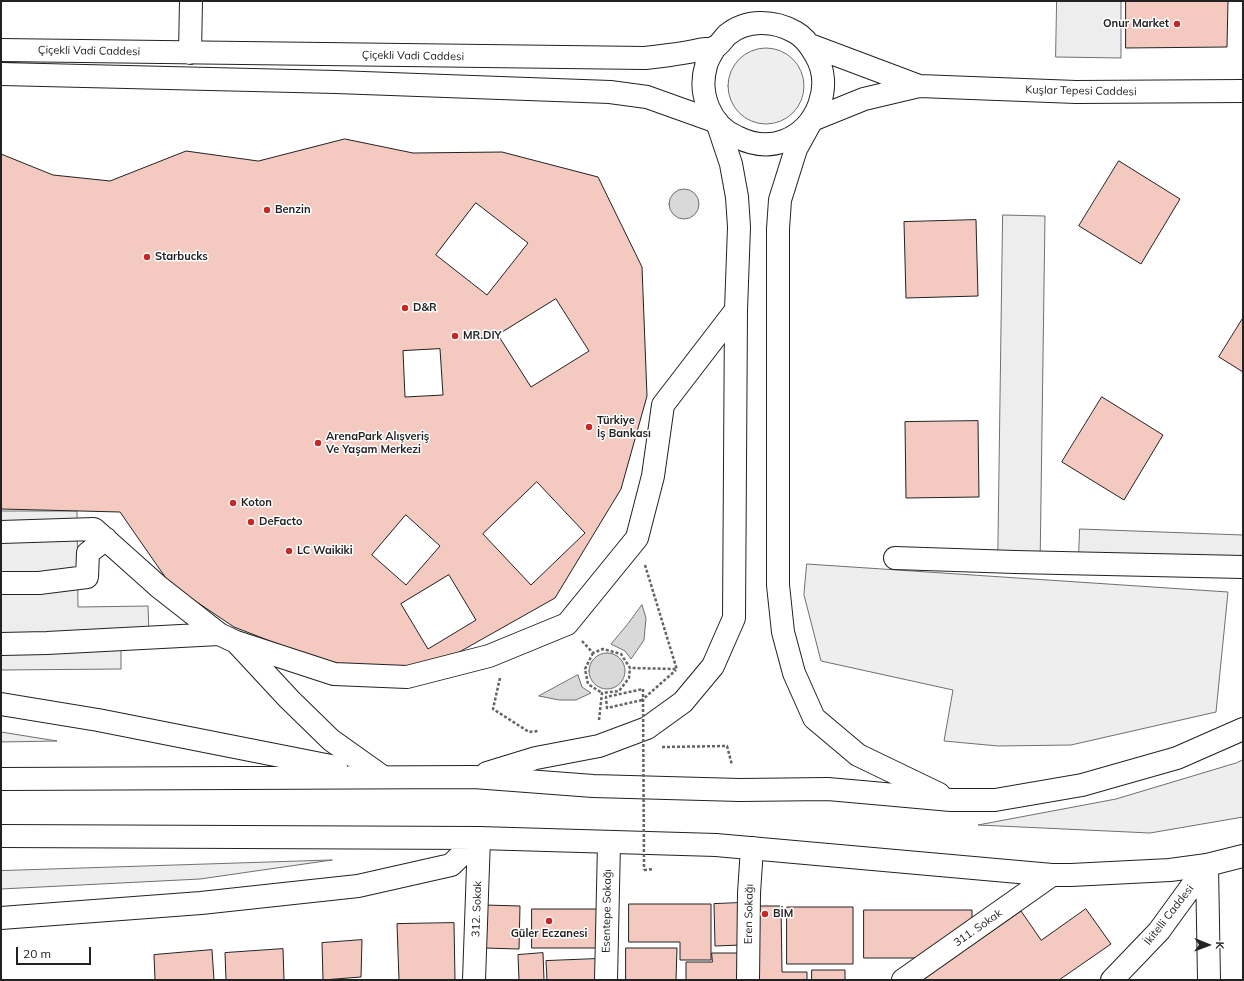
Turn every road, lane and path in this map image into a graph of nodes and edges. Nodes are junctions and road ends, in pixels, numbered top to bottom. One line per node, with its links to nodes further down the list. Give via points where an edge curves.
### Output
1 (191, 1): 5 (main road)
2 (810, 44): 3 (main road, via 780,25 762,23 744,26 728,34); 7 (main road, Kuşlar Tepesi Caddesi); 9 (main road, via 820,62 824,82 821,102)
3 (715, 47): 5 (main road, Çiçekli Vadi Caddesi, via 645,58); 10 (main road, via 706,66 703,86 707,105)
4 (1, 50): 5 (main road, Çiçekli Vadi Caddesi)
5 (190, 53)
6 (1, 74): 10 (main road, via 610,92 647,98)
7 (919, 86): 8 (main road, Kuşlar Tepesi Caddesi, via 1076,92); 9 (main road, Kuşlar Tepesi Caddesi, via 864,99)
8 (1243, 92)
9 (812, 120): 10 (main road, via 799,132 783,141 766,144 747,142 731,135); 39 (main road, via 796,149 780,200 778,229 778,585 783,632 794,673 814,718 858,755)
10 (717, 122): 11 (main road, via 731,164 738,197)
11 (736, 310): 13 (main road, via 663,405 653,476); 37 (main road, via 734,618 713,666 683,702 647,728 599,746 536,758)
12 (1, 532): 14 (main road, via 94,529)
13 (637, 538): 18 (main road); 24 (path)
14 (106, 539): 17 (main road, via 88,553 87,577 39,583); 19 (main road, via 160,587)
15 (895, 558): 16 (main road)
16 (1243, 567)
17 (1, 583)
18 (567, 624): 21 (main road); 22 (path)
19 (228, 638): 20 (main road); 21 (main road, via 334,674 407,677 489,656); 36 (main road, via 331,740)
20 (1, 644)
21 (507, 648): 31 (path, via 493,709 529,732)
22 (593, 653): 23 (path, via 603,649 621,654); 25 (path, via 585,669 588,684)
23 (630, 668): 24 (path); 25 (path, via 628,678 619,691)
24 (677, 670): 26 (path)
25 (602, 693): 29 (path)
26 (642, 700): 28 (path); 35 (path, bridge, via 607,708 606,697 643,689)
27 (1, 704): 36 (main road, via 98,720)
28 (638, 704)
29 (599, 726)
30 (1243, 729): 39 (main road, via 1177,758 1082,785 994,800)
31 (545, 731)
32 (727, 746): 34 (path)
33 (651, 747): 35 (path)
34 (658, 747)
35 (643, 748): 46 (path, bridge)
36 (383, 777): 37 (main road); 38 (main road)
37 (474, 777): 39 (main road, via 593,786 740,790 828,789)
38 (1, 779)
39 (950, 800)
40 (1, 836): 41 (main road)
41 (479, 838): 42 (main road); 48 (main road, via 451,865 358,886 201,903); 49 (main road, 312. Sokak)
42 (608, 843): 43 (main road); 50 (main road, Esentepe Sokağı)
43 (752, 848): 47 (main road); 51 (main road, Eren Sokağı)
44 (1243, 856): 45 (main road)
45 (1207, 865): 47 (main road, via 1170,870); 53 (main road, İkitelli Caddesi, via 1159,931); 54 (main road)
46 (644, 870)
47 (1052, 875): 52 (main road, 311. Sokak)
48 (1, 918)
49 (474, 980)
50 (606, 980)
51 (748, 980)
52 (903, 980)
53 (1112, 980)
54 (1209, 980)

